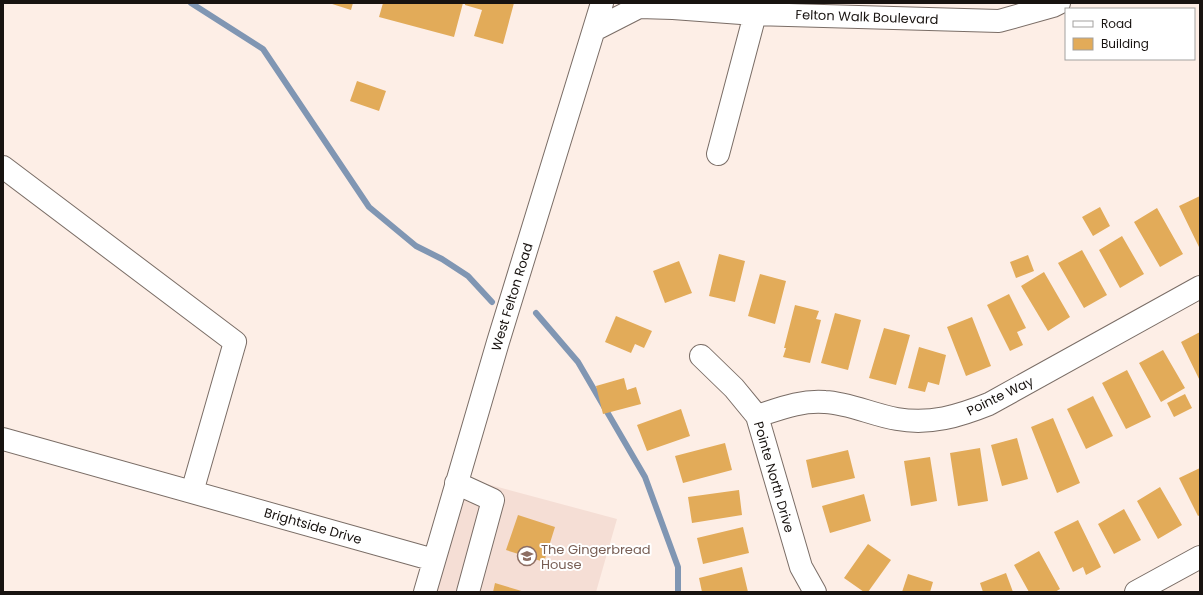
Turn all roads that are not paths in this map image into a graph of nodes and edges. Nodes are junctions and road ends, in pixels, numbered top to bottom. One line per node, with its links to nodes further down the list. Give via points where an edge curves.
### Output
1 (602, 3): 5 (street, West Felton Road)
2 (1059, 3): 4 (street, Felton Walk Boulevard, via 999,21)
3 (670, 5): 4 (street, Felton Walk Boulevard); 5 (street, Felton Walk Boulevard, via 639,7)
4 (756, 8): 6 (street)
5 (594, 30): 12 (street, West Felton Road)
6 (718, 154)
7 (3, 167): 13 (street, via 235,342)
8 (1200, 287): 10 (street, Pointe Way, via 989,404 965,414 921,421 896,419 826,402 799,403)
9 (701, 356): 10 (street, Pointe North Drive, via 734,388)
10 (757, 416): 18 (street, Pointe North Drive, via 801,567)
11 (3, 440): 13 (street, Brightside Drive)
12 (456, 483): 15 (street, West Felton Road); 17 (street, via 493,500)
13 (192, 492): 15 (street, Brightside Drive)
14 (1200, 557): 19 (street)
15 (434, 560): 16 (street, West Felton Road)
16 (425, 592)
17 (468, 592)
18 (815, 592)
19 (1136, 592)

